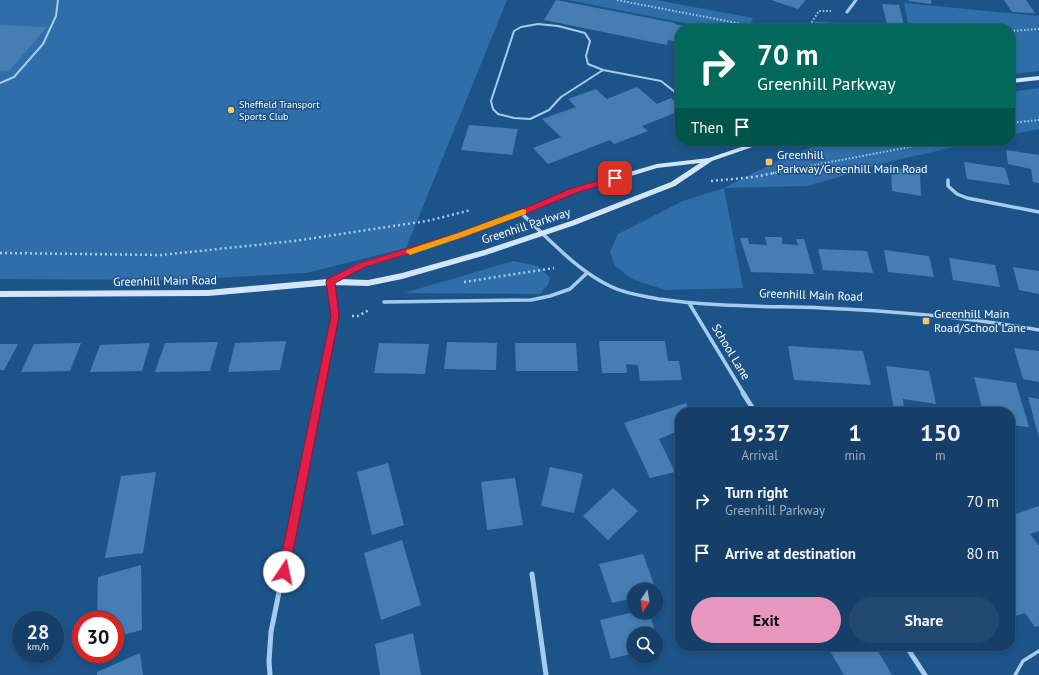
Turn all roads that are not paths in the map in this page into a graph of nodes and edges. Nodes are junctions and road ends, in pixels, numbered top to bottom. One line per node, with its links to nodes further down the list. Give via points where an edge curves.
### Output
1 (58, 0): 7 (lane, via 56,16 43,44 14,77)
2 (856, 0): 3 (street)
3 (847, 12)
4 (603, 70): 4 (lane, via 588,64 586,56 590,41 585,33 561,26 519,26 514,31 491,101 493,109 498,114 514,118 530,118 549,110 561,97); 8 (lane, via 661,81)
5 (1039, 78): 6 (main road)
6 (1015, 80)
7 (0, 83)
8 (675, 92)
9 (741, 146): 11 (lane)
10 (750, 146): 11 (main road, Greenhill Parkway)
11 (744, 148): 12 (main road, Greenhill Parkway)
12 (710, 160): 15 (main road, Greenhill Parkway, via 657,166 573,191); 16 (main road, Greenhill Parkway, via 673,184)
13 (948, 180): 14 (street, via 948,186 957,194 968,198)
14 (1039, 212)
15 (520, 213): 16 (street, Greenhill Main Road); 18 (main road, Greenhill Parkway, via 460,235 362,265)
16 (542, 233): 17 (street, Greenhill Main Road); 18 (main road, Greenhill Parkway, via 402,276 368,283)
17 (587, 273): 20 (street, via 570,289 531,300); 21 (street, Greenhill Main Road, via 620,290 642,296)
18 (330, 282): 19 (main road, Greenhill Main Road, via 208,293); 27 (street, via 335,316 272,632)
19 (0, 294)
20 (384, 302)
21 (689, 302): 22 (street, Greenhill Main Road, via 887,311 982,320); 23 (street, School Lane)
22 (1039, 330)
23 (752, 407)
24 (532, 574): 28 (street)
25 (909, 651): 29 (street)
26 (1039, 651): 30 (lane, via 1023,661)
27 (270, 675)
28 (546, 675)
29 (925, 675)
30 (1015, 675)

